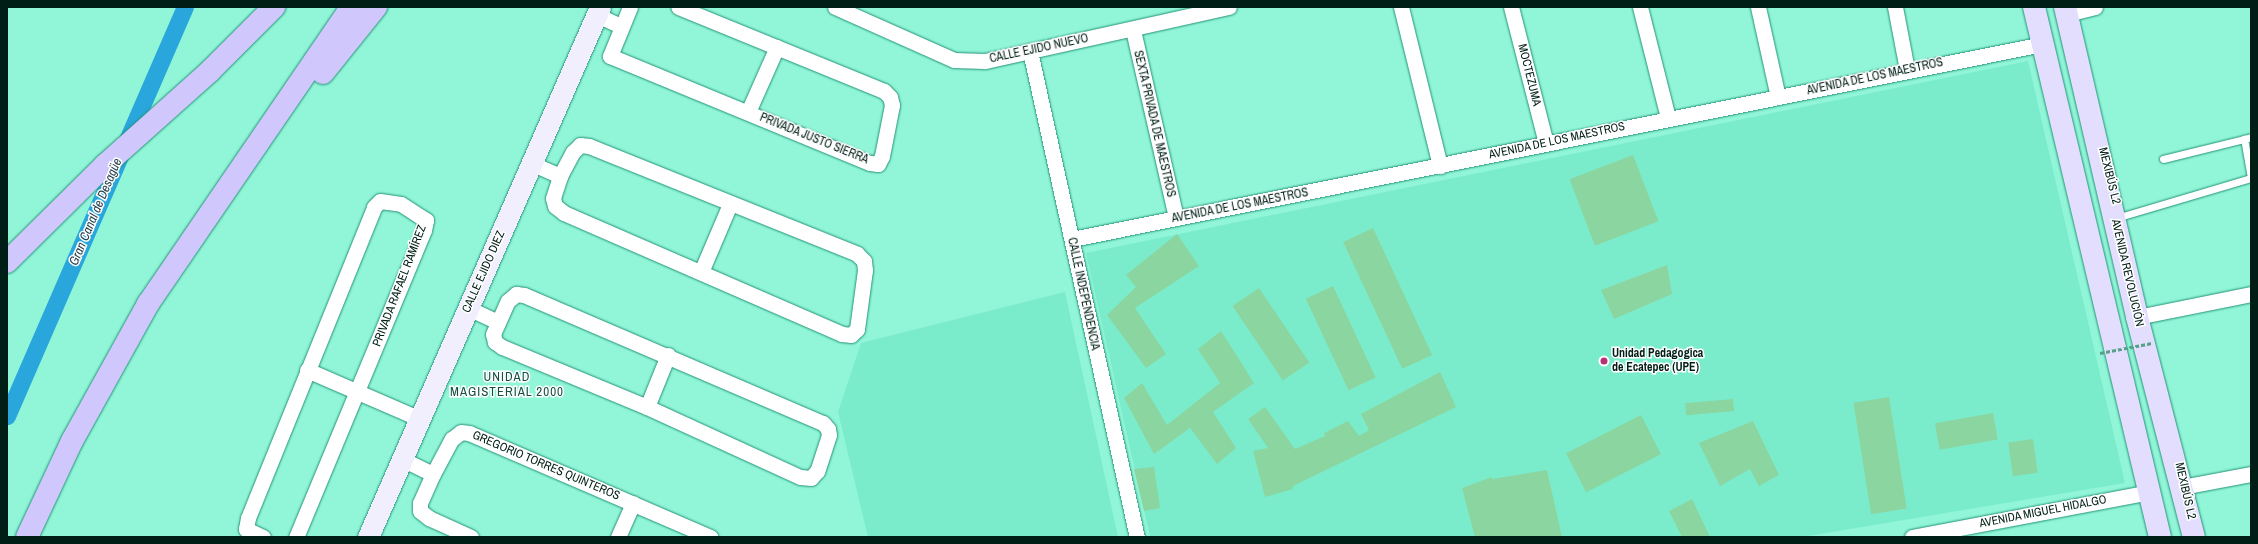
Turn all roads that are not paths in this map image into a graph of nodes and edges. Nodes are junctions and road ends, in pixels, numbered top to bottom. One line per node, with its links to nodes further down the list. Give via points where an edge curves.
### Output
1 (274, 7): 38 (highway, via 210,71 105,165)
2 (352, 7): 32 (highway)
3 (376, 7): 32 (highway)
4 (630, 7): 18 (street, PRIVADA JUSTO SIERRA)
5 (678, 7): 21 (street, PRIVADA JUSTO SIERRA)
6 (835, 7): 22 (street, CALLE EJIDO NUEVO, via 954,60 985,61)
7 (1229, 7): 19 (street, CALLE EJIDO NUEVO)
8 (1401, 7): 31 (street)
9 (1511, 7): 28 (street, MOCTEZUMA)
10 (1640, 7): 26 (street)
11 (1758, 7): 24 (street)
12 (1895, 7): 23 (street)
13 (2034, 7): 20 (main road)
14 (2041, 7): 66 (lane)
15 (2095, 7): 16 (street)
16 (2063, 9): 36 (main road, AVENIDA REVOLUCIÓN); 55 (lane, MEXIBÚS L2)
17 (599, 11): 18 (street); 30 (main road, CALLE EJIDO DIEZ)
18 (621, 26): 25 (street, PRIVADA JUSTO SIERRA, via 610,56)
19 (1133, 30): 22 (street, CALLE EJIDO NUEVO); 35 (street, SEXTA PRIVADA DE MAESTROS)
20 (2043, 44): 23 (street, AVENIDA DE LOS MAESTROS); 53 (main road, via 2107,321)
21 (777, 47): 25 (street, PRIVADA JUSTO SIERRA); 25 (street, PRIVADA JUSTO SIERRA, via 884,91 890,96 892,105 882,156 878,164 870,163)
22 (1030, 51): 37 (street, CALLE INDEPENDENCIA)
23 (1907, 70): 24 (street, AVENIDA DE LOS MAESTROS)
24 (1778, 97): 26 (street, AVENIDA DE LOS MAESTROS)
25 (748, 112)
26 (1668, 118): 28 (street, AVENIDA DE LOS MAESTROS)
27 (2248, 138): 29 (lane); 36 (lane, via 2251,178)
28 (1546, 143): 31 (street, AVENIDA DE LOS MAESTROS)
29 (2163, 159)
30 (533, 164): 33 (street); 41 (main road, CALLE EJIDO DIEZ)
31 (1440, 166): 35 (street, AVENIDA DE LOS MAESTROS)
32 (243, 167): 56 (highway, via 148,304 72,441)
33 (560, 176): 34 (street, via 573,152 580,145 588,146); 39 (street, via 553,198 555,206 564,213)
34 (730, 204): 39 (street); 39 (street, via 857,254 864,261 865,270 857,329 851,335 842,334)
35 (1176, 218): 37 (street, AVENIDA DE LOS MAESTROS)
36 (2114, 218): 42 (main road, AVENIDA REVOLUCIÓN)
37 (1072, 239): 63 (street, CALLE INDEPENDENCIA)
38 (7, 262)
39 (701, 272)
40 (2251, 294): 42 (street)
41 (468, 308): 43 (street); 48 (main road, CALLE EJIDO DIEZ)
42 (2138, 317): 52 (main road, AVENIDA REVOLUCIÓN)
43 (498, 322): 44 (street, via 508,301 516,294 524,295); 47 (street, via 493,334 495,342 502,347)
44 (668, 355): 47 (street); 47 (street, via 824,423 829,435 817,471 811,478 800,477)
45 (307, 370): 46 (street); 46 (street, PRIVADA RAFAEL RAMÍREZ, via 374,207 380,201 401,204 426,220 424,230); 57 (street, PRIVADA RAFAEL RAMÍREZ, via 248,518 246,529)
46 (357, 392): 48 (street); 58 (street, PRIVADA RAFAEL RAMÍREZ)
47 (647, 407)
48 (420, 419): 49 (main road, CALLE EJIDO DIEZ)
49 (402, 459): 50 (street); 59 (main road, CALLE EJIDO DIEZ)
50 (433, 474): 54 (street, GREGORIO TORRES QUINTEROS, via 452,439 461,432 469,433); 60 (street, GREGORIO TORRES QUINTEROS, via 420,503 420,511 429,518)
51 (2251, 474): 52 (street)
52 (2182, 487): 67 (main road, AVENIDA REVOLUCIÓN)
53 (2150, 492): 64 (street, AVENIDA MIGUEL HIDALGO); 65 (main road)
54 (633, 503): 61 (street, GREGORIO TORRES QUINTEROS); 62 (street, GREGORIO TORRES QUINTEROS)
55 (2178, 509)
56 (26, 537)
57 (263, 537)
58 (296, 537)
59 (368, 537)
60 (471, 537)
61 (618, 537)
62 (711, 537)
63 (1137, 537)
64 (1912, 537)
65 (2160, 537)
66 (2165, 537)
67 (2194, 537)

